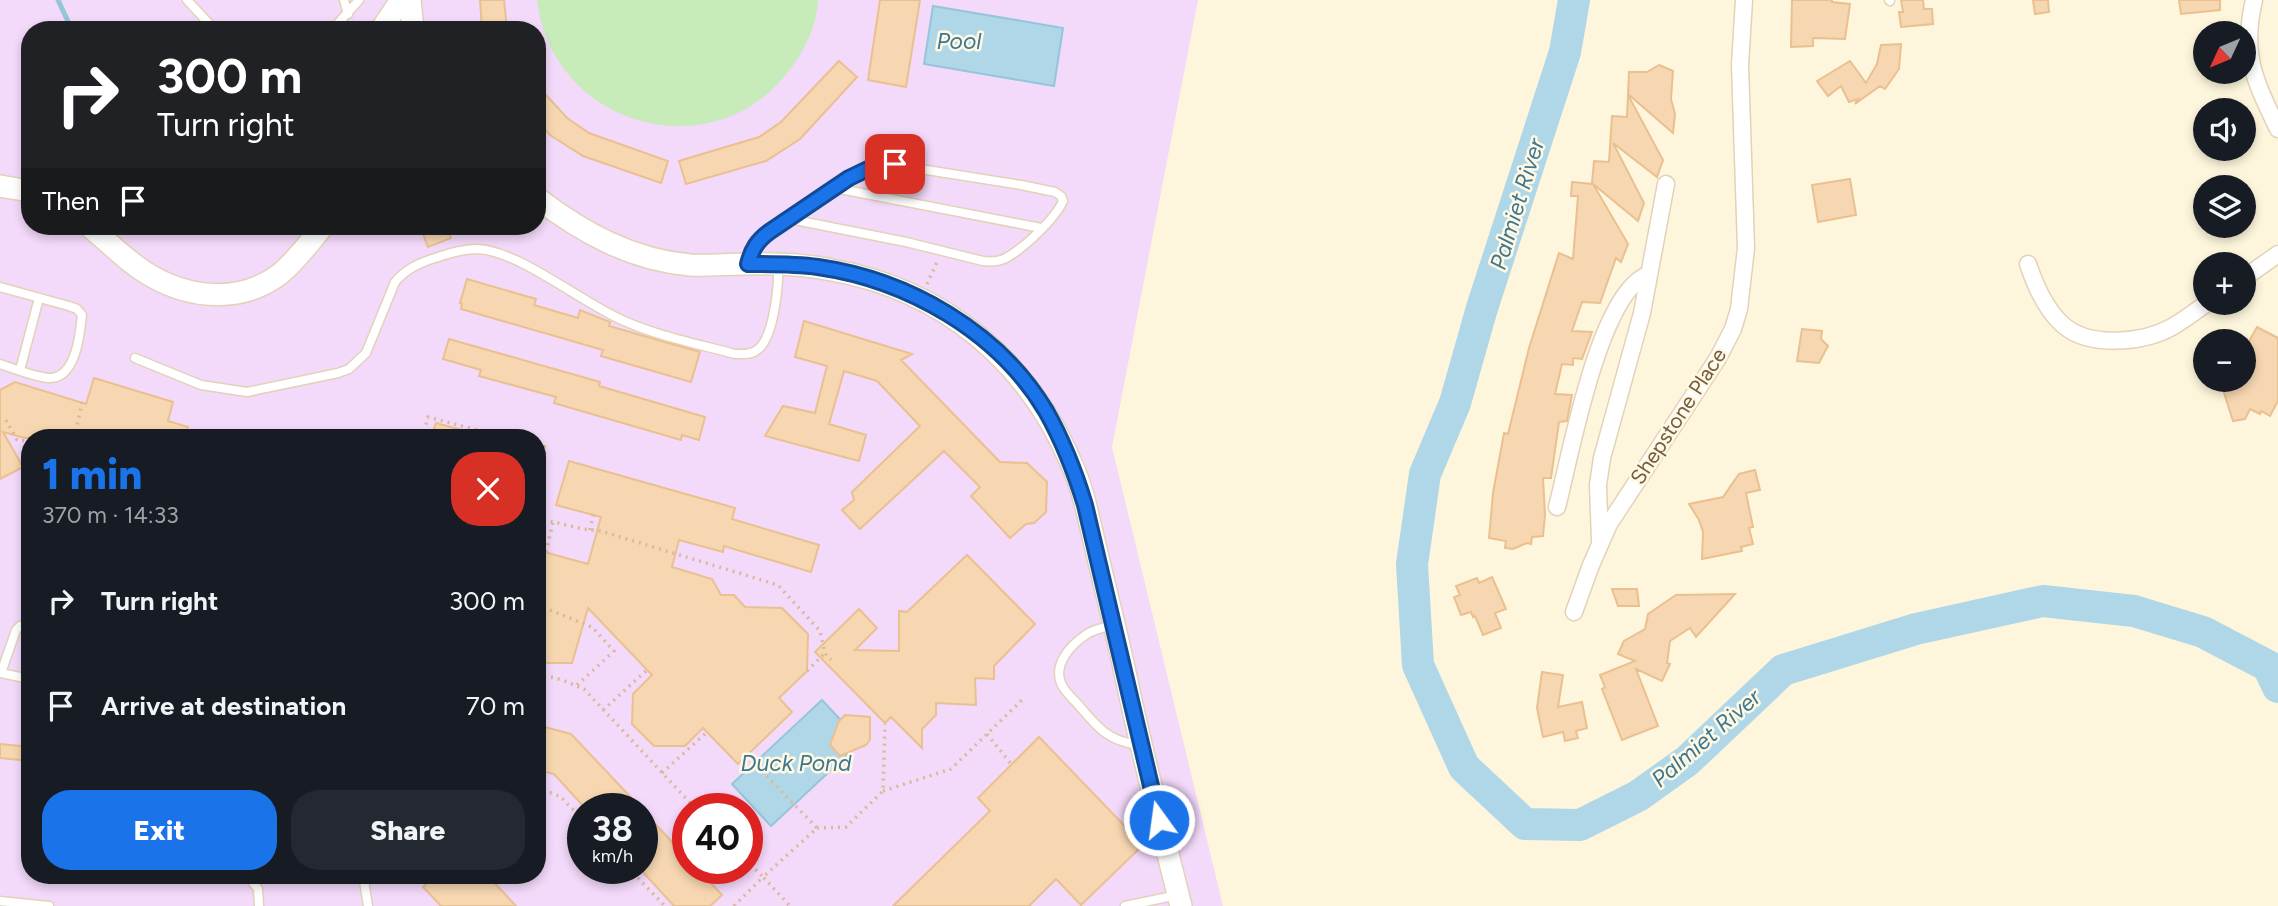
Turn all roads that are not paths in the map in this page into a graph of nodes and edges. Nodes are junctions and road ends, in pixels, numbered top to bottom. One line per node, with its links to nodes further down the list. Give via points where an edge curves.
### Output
1 (187, 0): 9 (lane)
2 (344, 0): 8 (lane)
3 (359, 0): 8 (lane)
4 (401, 0): 11 (street)
5 (410, 0): 12 (street)
6 (1744, 0): 36 (street, Shepstone Place, via 1740,65 1746,248 1739,309 1718,358)
7 (2253, 0): 13 (street, via 2247,42 2250,60)
8 (348, 14): 10 (lane)
9 (207, 21)
10 (341, 21)
11 (387, 21)
12 (412, 21)
13 (2277, 123)
14 (1667, 184): 28 (street)
15 (0, 186): 17 (street)
16 (835, 188): 19 (lane); 20 (lane); 20 (lane, via 881,164 895,164 1055,192 1063,201)
17 (21, 190)
18 (546, 204): 24 (street, via 585,232 639,255 688,265)
19 (790, 219): 20 (lane, via 995,262); 24 (lane, via 758,241)
20 (1041, 228)
21 (100, 235): 22 (street, via 151,276 186,291 214,295 251,290 270,281 296,260)
22 (316, 235)
23 (2278, 254): 27 (street)
24 (748, 264): 26 (street)
25 (2028, 264): 31 (street, via 2035,283 2064,325 2085,336 2107,341 2137,339 2170,328)
26 (778, 265): 32 (lane, via 769,331 758,350 750,354 735,354 639,327 509,257 477,249 433,258 402,274 366,353 338,373 247,392 201,385); 38 (street, via 847,272 921,298 996,351 1045,410 1073,467)
27 (2256, 270)
28 (1648, 275): 35 (street, via 1627,290 1596,351); 36 (street, via 1602,458)
29 (0, 288): 30 (lane)
30 (39, 298): 34 (lane); 34 (lane, via 80,311 73,356 67,369 55,377)
31 (2193, 312)
32 (135, 358)
33 (0, 364): 34 (lane)
34 (20, 370)
35 (1557, 507)
36 (1600, 541): 37 (street, Shepstone Place)
37 (1574, 612)
38 (1115, 624): 42 (street); 42 (lane, via 1088,632 1071,647 1062,660 1061,684 1104,733)
39 (21, 626): 40 (lane)
40 (1, 673): 41 (lane)
41 (21, 677)
42 (1141, 746): 45 (street)
43 (253, 884): 48 (lane)
44 (364, 884): 49 (lane)
45 (1179, 900): 50 (lane)
46 (0, 901): 47 (lane)
47 (49, 906)
48 (259, 906)
49 (368, 906)
50 (1125, 906)

